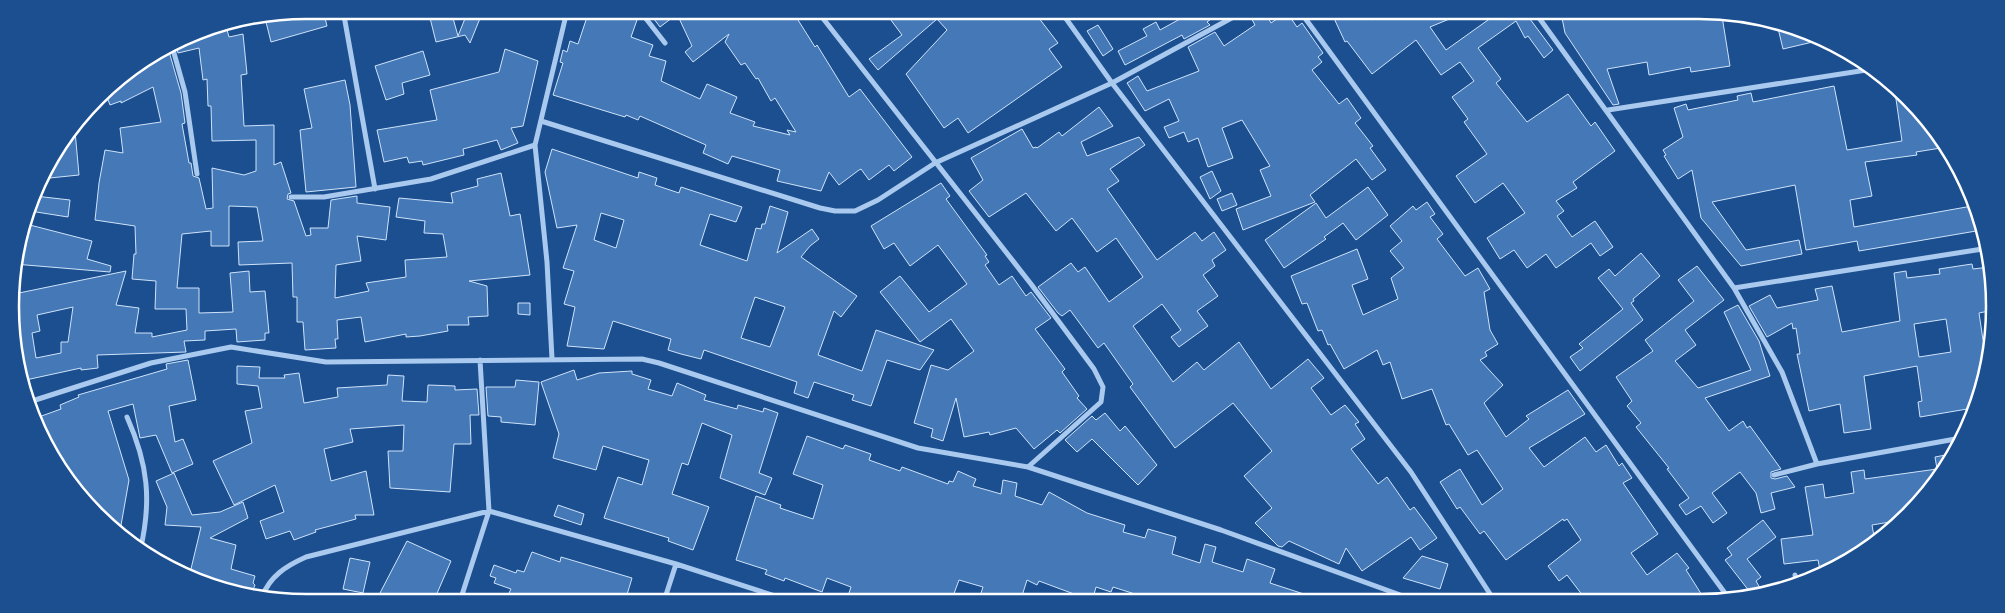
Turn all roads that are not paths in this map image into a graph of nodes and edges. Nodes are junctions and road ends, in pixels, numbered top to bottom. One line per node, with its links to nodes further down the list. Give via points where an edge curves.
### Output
1 (345, 19): 18 (street)
2 (565, 19): 14 (street)
3 (646, 19): 9 (street)
4 (823, 19): 16 (street)
5 (1066, 19): 12 (street)
6 (1230, 19): 12 (street)
7 (1306, 19): 34 (street)
8 (1540, 19): 13 (street)
9 (665, 43)
10 (173, 51): 17 (street, via 185,92)
11 (1863, 71): 13 (street)
12 (1112, 83): 16 (street); 39 (street, via 1411,472)
13 (1608, 110): 21 (street)
14 (541, 121): 15 (street); 16 (street, via 835,211 855,210 878,200)
15 (535, 145): 18 (street, via 450,175); 22 (street, via 547,262)
16 (934, 163): 28 (street, via 1031,284 1094,369 1103,387 1101,402)
17 (196, 174)
18 (375, 189): 19 (street, via 324,197)
19 (291, 197)
20 (1981, 249): 21 (street)
21 (1734, 288): 27 (street, via 1782,372)
22 (552, 358): 23 (street); 28 (street, via 642,359 918,448)
23 (480, 360): 24 (street, via 326,362 231,347 150,363); 30 (street)
24 (34, 400)
25 (127, 417): 31 (street, via 145,467 148,499)
26 (1954, 439): 27 (street)
27 (1817, 464): 29 (street)
28 (1028, 467): 38 (street, via 1220,530)
29 (1774, 475)
30 (488, 511): 32 (street); 33 (street, via 306,557 275,575); 35 (street)
31 (142, 543)
32 (676, 564): 36 (street); 37 (street)
33 (265, 591)
34 (1725, 593)
35 (462, 594)
36 (666, 594)
37 (769, 594)
38 (1397, 594)
39 (1490, 594)

